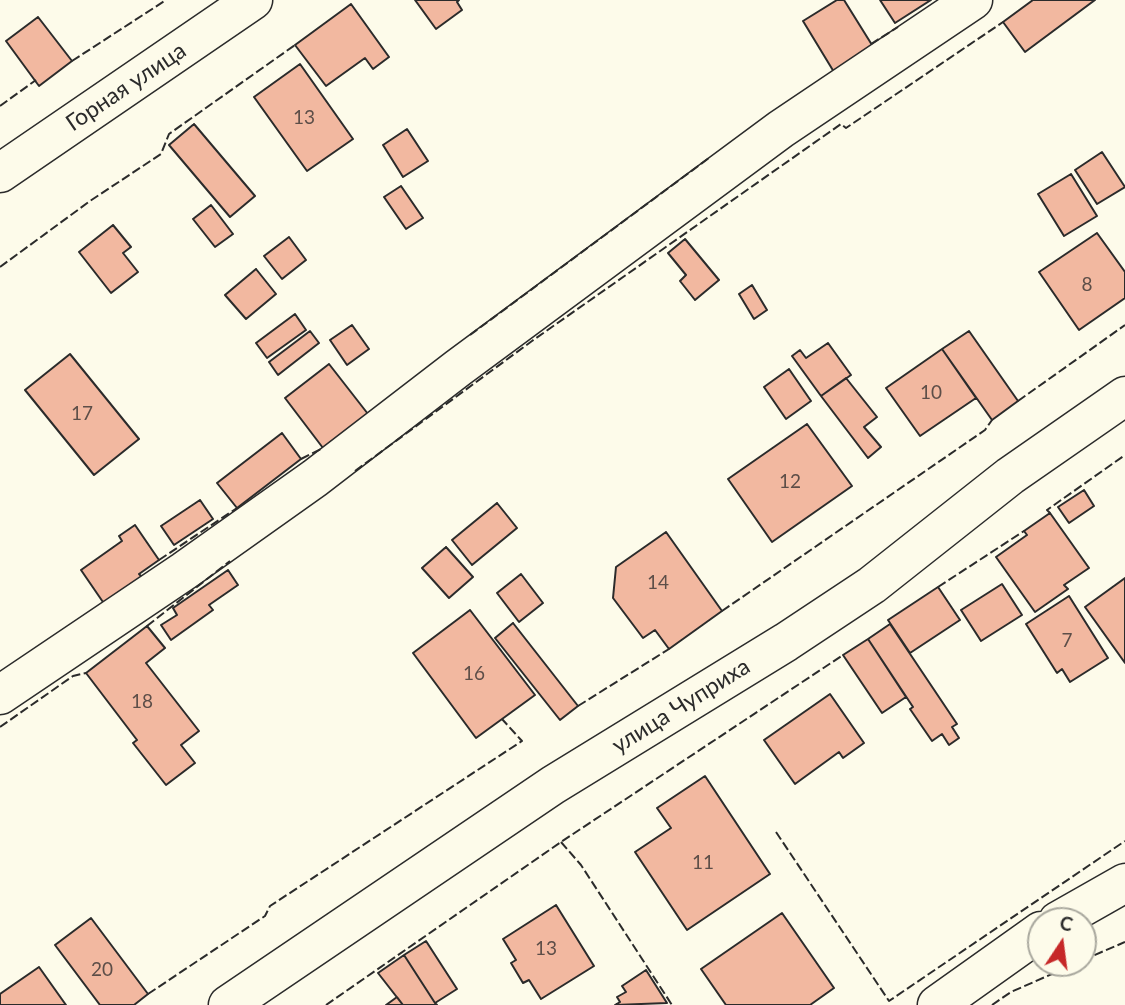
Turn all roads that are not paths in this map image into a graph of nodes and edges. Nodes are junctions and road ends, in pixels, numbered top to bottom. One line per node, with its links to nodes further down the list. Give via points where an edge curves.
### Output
1 (253, 0): 3 (street, Горная улица)
2 (972, 0): 5 (street, via 781,129 304,486)
3 (0, 173)
4 (1125, 396): 9 (street, улица Чуприха, via 1010,476 872,585 553,785)
5 (0, 695)
6 (1125, 883): 7 (street)
7 (1083, 907)
8 (1027, 941): 10 (street)
9 (228, 1005)
10 (937, 1005)

